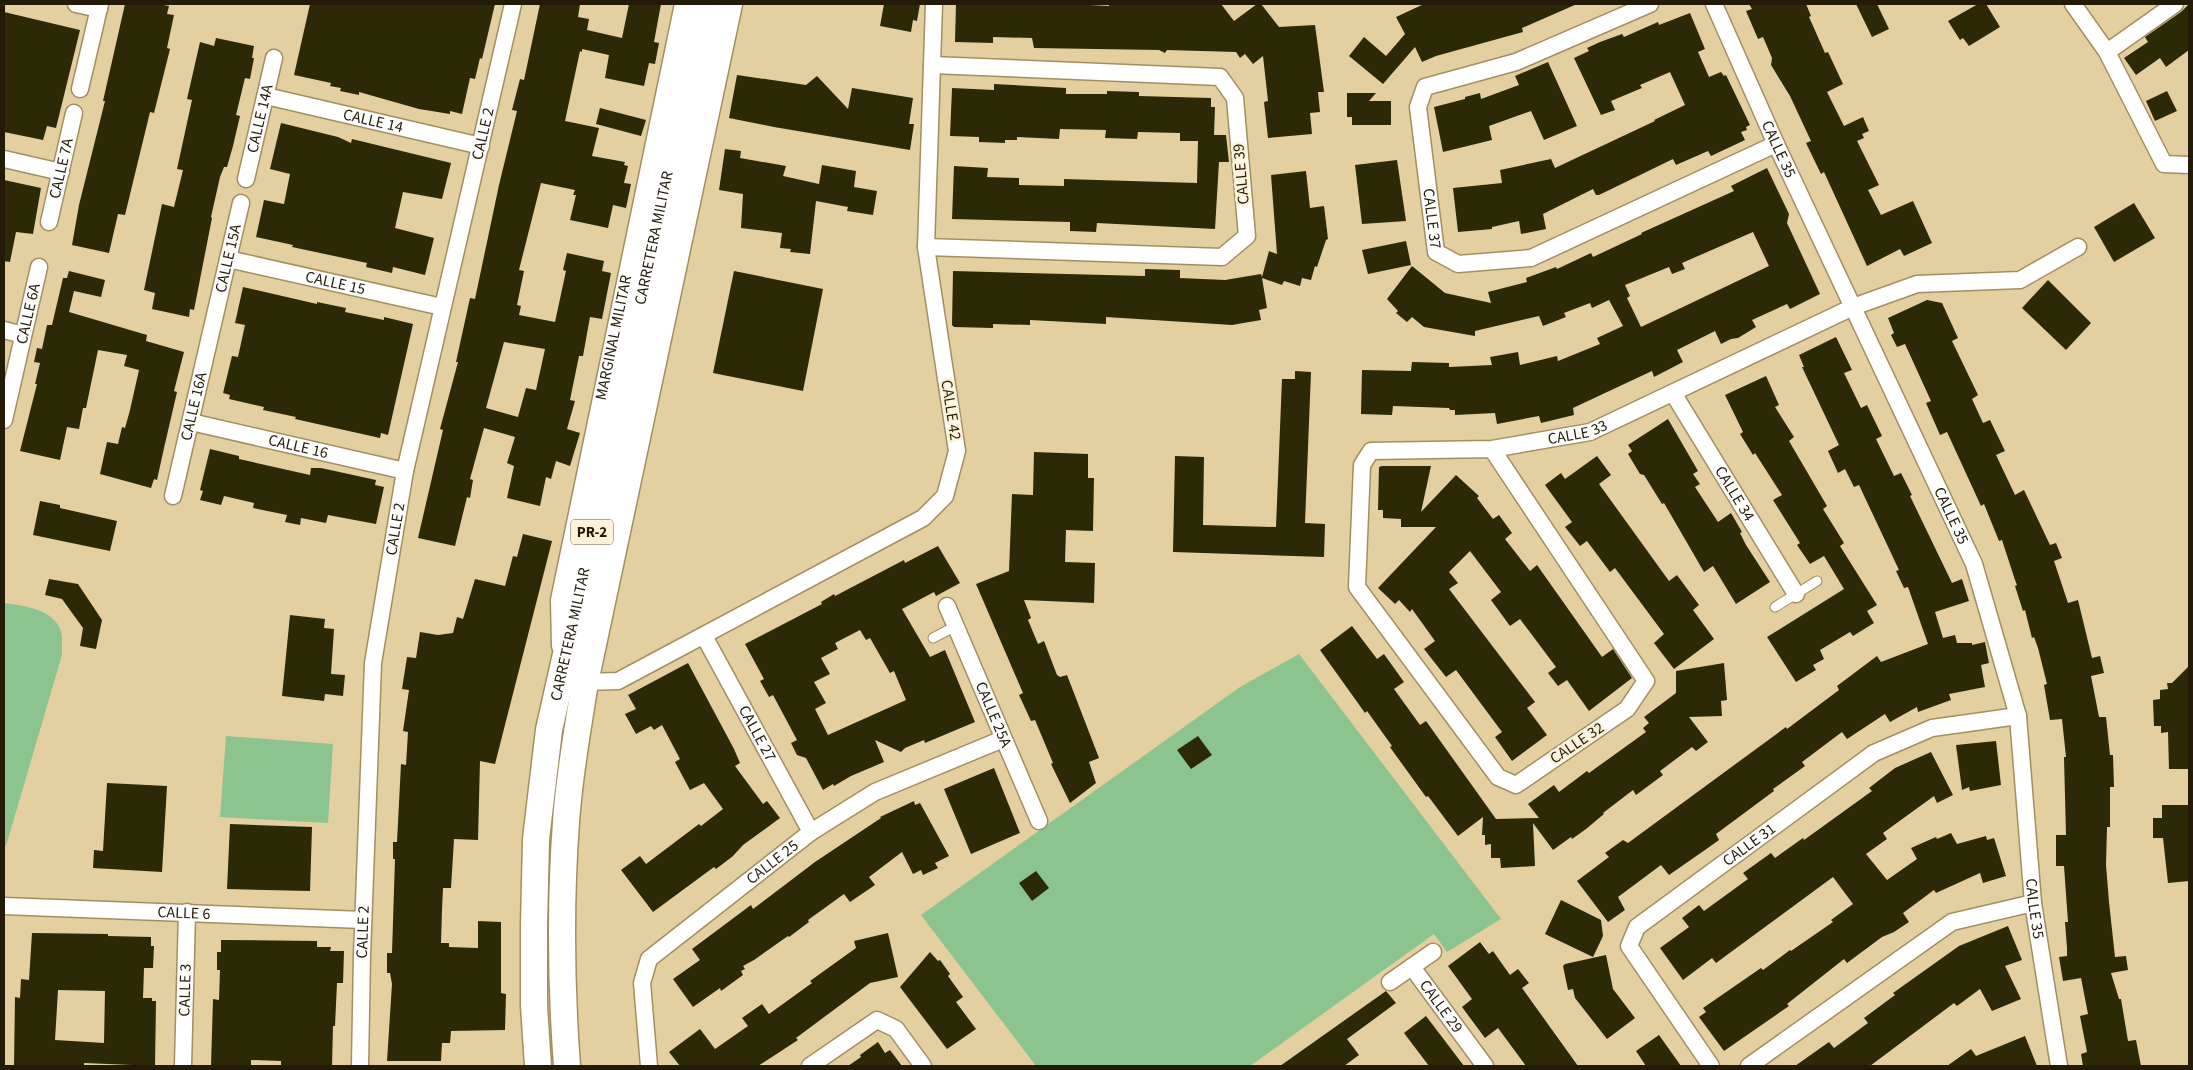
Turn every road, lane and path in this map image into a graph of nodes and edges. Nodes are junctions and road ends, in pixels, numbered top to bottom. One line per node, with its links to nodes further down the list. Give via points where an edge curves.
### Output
1 (76, 4): 11 (street)
2 (513, 4): 19 (street, CALLE 2)
3 (682, 4): 49 (street, MARGINAL MILITAR, via 558,600)
4 (703, 4): 49 (main road, CARRETERA MILITAR / PR-2)
5 (729, 4): 50 (main road, CARRETERA MILITAR / PR-2)
6 (934, 4): 14 (street, CALLE 42)
7 (1650, 4): 18 (street, CALLE 37, via 1516,62 1425,87 1418,107 1436,252 1458,264 1531,258)
8 (1714, 4): 18 (street, CALLE 35)
9 (2073, 4): 12 (street)
10 (2176, 4): 12 (street)
11 (100, 6): 15 (street)
12 (2107, 52): 21 (street, via 2164,164)
13 (274, 58): 16 (street, CALLE 14A)
14 (932, 65): 26 (street, CALLE 42); 26 (street, CALLE 39, via 1220,77 1235,98 1247,236 1222,256)
15 (80, 89)
16 (266, 96): 19 (street, CALLE 14); 23 (street, CALLE 14A)
17 (74, 113): 22 (street, CALLE 7A)
18 (1776, 144): 31 (street, CALLE 35)
19 (480, 146): 30 (street, CALLE 2)
20 (4, 159): 22 (street)
21 (2189, 165)
22 (61, 172): 25 (street, CALLE 7A)
23 (246, 179)
24 (241, 203): 28 (street, CALLE 15A)
25 (49, 222)
26 (926, 246): 47 (street, CALLE 42, via 957,451 945,496 923,518)
27 (2078, 247): 31 (street, CALLE 33, via 2020,280 1917,284)
28 (228, 259): 30 (street, CALLE 15); 32 (street, CALLE 15A)
29 (39, 266): 34 (street, CALLE 6A)
30 (442, 307): 39 (street, CALLE 2)
31 (1853, 307): 35 (street, CALLE 33); 51 (street, CALLE 35, via 1974,564)
32 (215, 315): 37 (street, CALLE 16A)
33 (4, 330): 34 (street)
34 (23, 335): 36 (street, CALLE 6A)
35 (1672, 393): 38 (street, CALLE 33, via 1590,432); 43 (street, CALLE 34)
36 (4, 420)
37 (191, 422): 39 (street, CALLE 16); 40 (street, CALLE 16A)
38 (1492, 449): 41 (street, CALLE 33, via 1371,451 1362,465); 41 (street, CALLE 32, via 1646,681 1627,709 1516,785 1498,777 1357,587)
39 (405, 471): 58 (street, CALLE 2, via 374,663)
40 (173, 496)
41 (1359, 543)
42 (1817, 581): 43 (lane)
43 (1796, 594): 45 (lane)
44 (947, 606): 46 (street, CALLE 25A)
45 (1775, 607)
46 (956, 626): 48 (lane); 52 (street, CALLE 25A)
47 (704, 636): 50 (street, CALLE 42, via 618,681); 54 (street, CALLE 27)
48 (933, 638)
49 (561, 673): 64 (main road, CARRETERA MILITAR / PR-2, via 549,730 536,839 534,1006)
50 (585, 682): 65 (main road, CARRETERA MILITAR / PR-2, via 573,758 562,883 561,956)
51 (2018, 716): 55 (street, CALLE 35); 70 (street, CALLE 31, via 1932,728 1874,753 1637,927 1629,946)
52 (1004, 739): 53 (street, CALLE 25A); 54 (street, CALLE 25, via 875,792)
53 (1039, 821)
54 (811, 832): 66 (street, CALLE 25, via 649,959 642,983)
55 (2033, 903): 71 (street, via 1952,922); 72 (street, CALLE 35)
56 (4, 906): 57 (street, CALLE 6)
57 (187, 912): 58 (street, CALLE 6); 62 (street, CALLE 3)
58 (364, 920): 63 (street, CALLE 2)
59 (1433, 952): 60 (street, CALLE 29)
60 (1412, 967): 61 (street); 69 (street, CALLE 29)
61 (1390, 982)
62 (183, 1066)
63 (360, 1066)
64 (538, 1066)
65 (567, 1066)
66 (649, 1066)
67 (810, 1066): 68 (street, via 878,1020 896,1029)
68 (923, 1066)
69 (1485, 1066)
70 (1711, 1066)
71 (1749, 1066)
72 (2059, 1066)

